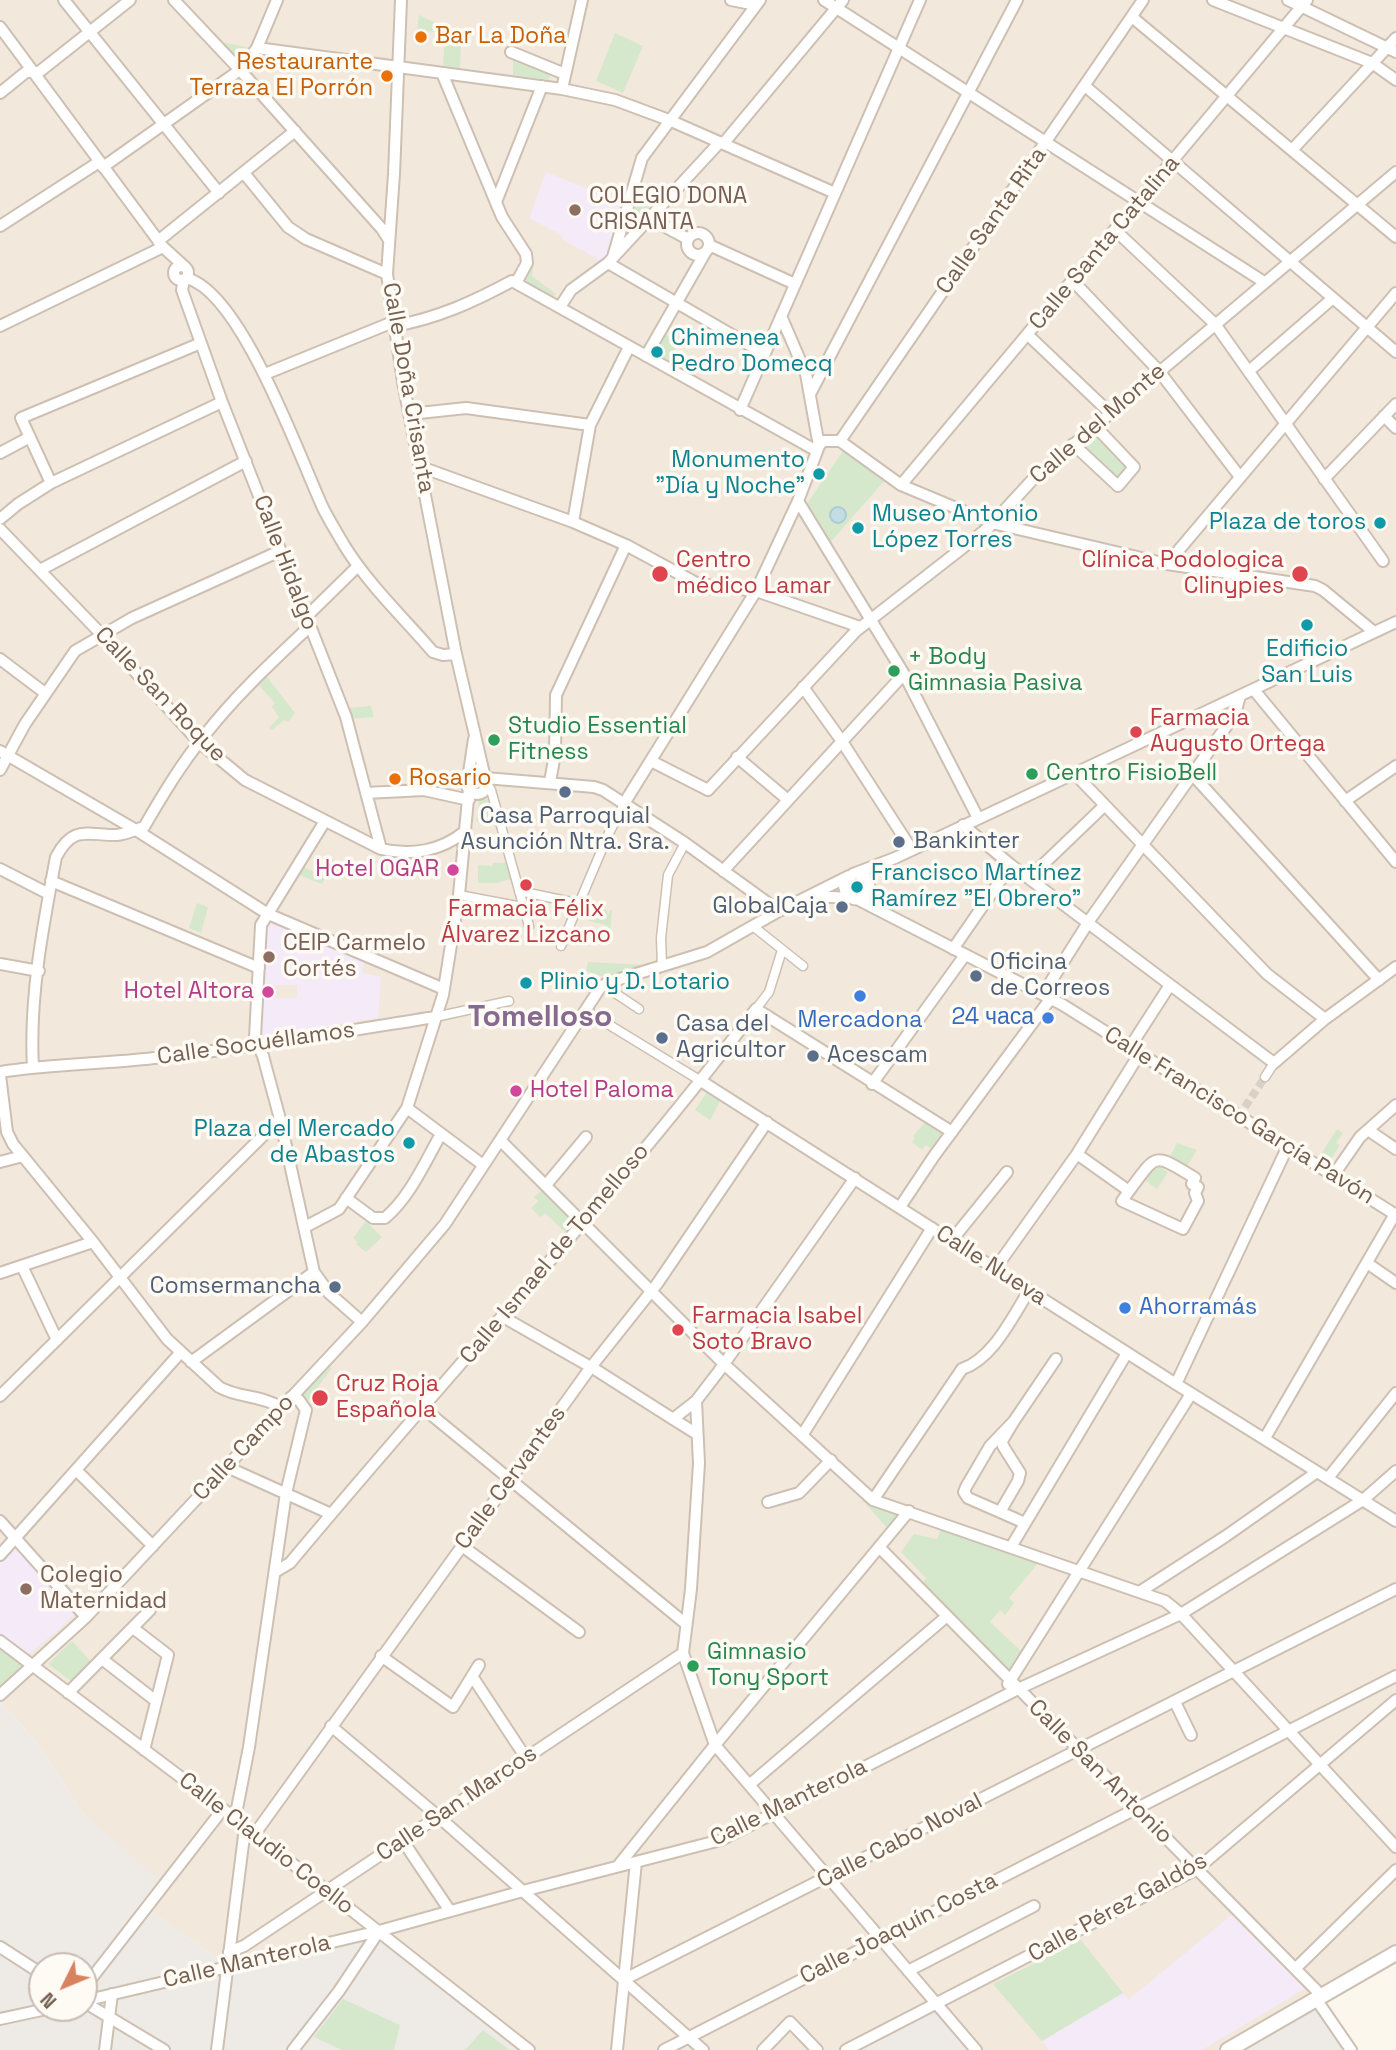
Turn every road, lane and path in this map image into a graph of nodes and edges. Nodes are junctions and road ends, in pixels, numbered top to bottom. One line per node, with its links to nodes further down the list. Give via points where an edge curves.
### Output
1 (64, 0): 20 (street)
2 (130, 0): 20 (street)
3 (174, 0): 28 (street)
4 (277, 0): 22 (street)
5 (401, 0): 27 (street, Calle Doña Crisanta)
6 (582, 0): 31 (street)
7 (731, 0): 14 (street)
8 (824, 0): 16 (street)
9 (920, 0): 23 (street)
10 (1017, 0): 36 (street)
11 (1143, 0): 17 (street, Calle Santa Rita)
12 (1213, 0): 19 (street)
13 (1289, 0): 15 (street)
14 (758, 3): 39 (street)
15 (1304, 3): 19 (street, Calle Santa Catalina); 24 (street)
16 (840, 4): 23 (street); 43 (street)
17 (1132, 17): 34 (street, Calle Santa Rita); 38 (street)
18 (0, 27): 29 (street, Calle Hidalgo)
19 (1285, 27): 26 (street); 38 (street, Calle Santa Catalina)
20 (90, 32): 29 (street); 40 (street)
21 (1396, 38): 24 (street)
22 (257, 48): 27 (street); 28 (street)
23 (900, 48): 36 (street); 50 (street)
24 (1392, 50): 26 (street)
25 (511, 52): 31 (street)
26 (1372, 63): 32 (street); 44 (street)
27 (399, 67): 30 (street); 59 (street, Calle Doña Crisanta)
28 (240, 70): 40 (street); 41 (street)
29 (33, 72): 37 (street, via 26,72); 46 (street, Calle Hidalgo)
30 (442, 73): 33 (street); 52 (street)
31 (565, 74): 35 (street)
32 (1396, 80)
33 (542, 86): 35 (street); 52 (street)
34 (1085, 86): 42 (street, Calle Santa Rita); 45 (street)
35 (562, 89): 39 (street, via 615,100)
36 (970, 92): 42 (street); 88 (street)
37 (0, 93)
38 (1228, 95): 44 (street); 45 (street, Calle Santa Catalina)
39 (669, 120): 43 (street); 62 (street, via 642,158)
40 (163, 125): 46 (street); 49 (street)
41 (295, 131): 48 (street); 59 (street)
42 (1046, 142): 51 (street); 100 (street, Calle Santa Rita)
43 (722, 143): 50 (street); 54 (street)
44 (1293, 150): 53 (street)
45 (1174, 160): 51 (street, Calle Santa Catalina); 63 (street)
46 (101, 165): 55 (street); 60 (street, Calle Hidalgo)
47 (1396, 172): 53 (street, Calle del Monte)
48 (244, 173): 49 (street); 65 (street, via 288,227)
49 (219, 193): 60 (street)
50 (835, 193): 69 (street)
51 (1140, 201): 56 (street, Calle Santa Catalina); 68 (street)
52 (496, 202): 67 (street, via 528,259)
53 (1357, 205): 57 (street); 63 (street, Calle del Monte)
54 (649, 218): 58 (street); 62 (street)
55 (0, 226)
56 (1115, 230): 66 (street, Calle Santa Catalina); 76 (street)
57 (1396, 237)
58 (688, 239): 61 (street, via 690,252 696,255); 61 (street, via 703,234 708,239)
59 (389, 240): 65 (street, Calle Doña Crisanta)
60 (160, 244): 64 (street, Calle Hidalgo); 77 (street)
61 (707, 249): 69 (street); 72 (street)
62 (610, 260): 72 (street); 73 (street, via 570,290)
63 (1289, 260): 68 (street, Calle del Monte); 71 (street)
64 (182, 274): 80 (street, Calle Hidalgo); 87 (street, via 197,280 234,321)
65 (387, 274): 75 (street, Calle Doña Crisanta)
66 (1073, 281): 79 (street, Calle Santa Catalina); 85 (street)
67 (514, 282): 73 (street); 75 (street, via 455,310)
68 (1264, 282): 76 (street, Calle del Monte)
69 (795, 284): 74 (street)
70 (1396, 293): 78 (street)
71 (1334, 298): 78 (street); 86 (street)
72 (677, 302): 83 (street); 84 (street)
73 (560, 307): 81 (street)
74 (781, 316): 83 (street); 88 (street)
75 (394, 324): 87 (street); 93 (street, Calle Doña Crisanta)
76 (1215, 324): 85 (street, Calle del Monte); 86 (street)
77 (0, 326)
78 (1367, 327): 82 (street); 95 (street)
79 (1028, 335): 92 (street); 109 (street, Calle Santa Catalina)
80 (201, 344): 89 (street, Calle Hidalgo); 99 (street, via 21,418)
81 (629, 347): 84 (street); 96 (street)
82 (1396, 352)
83 (765, 354): 91 (street)
84 (646, 356): 91 (street)
85 (1160, 371): 92 (street, Calle del Monte); 106 (street)
86 (1249, 371): 95 (street)
87 (265, 374): 119 (street, via 324,509)
88 (810, 394): 102 (street)
89 (222, 402): 104 (street, Calle Hidalgo); 108 (street)
90 (1396, 404): 94 (street)
91 (740, 410): 102 (street)
92 (1110, 413): 97 (street, Calle del Monte)
93 (410, 414): 96 (street, via 466,408); 105 (street, Calle Doña Crisanta)
94 (1384, 416): 98 (street); 107 (street)
95 (1284, 424): 106 (street); 107 (street)
96 (590, 425): 112 (street)
97 (1095, 426): 101 (street, Calle del Monte); 101 (street, via 1134,467 1118,486)
98 (1396, 428)
99 (30, 437): 103 (street); 108 (street)
100 (839, 441): 102 (street, via 823,441); 109 (street)
101 (1073, 444): 113 (street, Calle del Monte)
102 (818, 449): 110 (street)
103 (0, 453)
104 (246, 461): 116 (street, Calle Hidalgo); 120 (street)
105 (421, 467): 112 (street); 128 (street, Calle Doña Crisanta)
106 (1240, 477): 118 (street)
107 (1324, 480): 117 (street)
108 (51, 483): 111 (street)
109 (901, 485): 113 (street)
110 (798, 501): 121 (street); 122 (street)
111 (0, 519)
112 (573, 522): 115 (street)
113 (992, 523): 118 (street); 122 (street, Calle del Monte)
114 (0, 529): 120 (street, Calle San Roque)
115 (626, 545): 121 (street, via 698,583); 146 (street, via 556,695)
116 (280, 551): 123 (street, Calle Hidalgo); 127 (street)
117 (1382, 561)
118 (1167, 564): 126 (street, via 1315,586)
119 (358, 566): 123 (street); 128 (street, via 433,652)
120 (40, 570): 127 (street, Calle San Roque)
121 (756, 592): 125 (street); 140 (street)
122 (870, 619): 125 (street, Calle del Monte); 130 (street)
123 (308, 622): 137 (street); 148 (street, Calle Hidalgo, via 346,717)
124 (1396, 622): 126 (street)
125 (860, 627): 131 (street, Calle del Monte)
126 (1374, 632): 132 (street)
127 (102, 635): 133 (street, via 75,652); 137 (street, Calle San Roque)
128 (456, 654): 135 (street, Calle Doña Crisanta)
129 (0, 659): 133 (street)
130 (904, 674): 136 (street); 153 (street)
131 (803, 687): 136 (street); 139 (street, Calle del Monte)
132 (1254, 690): 134 (street); 150 (street)
133 (45, 693): 138 (street)
134 (1240, 696): 143 (street); 144 (street, via 1235,714)
135 (475, 730): 145 (street, Calle Doña Crisanta); 147 (street, Calle Doña Crisanta)
136 (842, 740): 149 (street); 161 (street)
137 (199, 742): 154 (street, Calle San Roque, via 245,780); 156 (street, via 144,827)
138 (4, 753): 142 (street); 156 (street)
139 (737, 758): 140 (street, Calle del Monte, via 708,790); 149 (street)
140 (651, 761): 151 (street)
141 (1396, 766): 150 (street)
142 (0, 770)
143 (1074, 773): 152 (street); 153 (street)
144 (1192, 774): 159 (street); 191 (street)
145 (486, 780): 146 (street); 147 (street, via 480,793); 147 (street, via 476,774); 169 (street, Calle Doña Crisanta)
146 (550, 782): 151 (street, via 594,787)
147 (469, 789): 148 (street); 157 (street, Calle Doña Crisanta)
148 (366, 793): 160 (street, Calle Hidalgo)
149 (788, 800): 165 (street)
150 (1345, 801): 162 (street)
151 (625, 802): 158 (street); 174 (street)
152 (1104, 806): 159 (street); 167 (street)
153 (978, 818): 155 (street)
154 (324, 821): 160 (street, Calle San Roque); 177 (street)
155 (963, 825): 161 (street); 163 (street)
156 (136, 830): 168 (street, via 74,836 55,857); 177 (street)
157 (464, 832): 160 (street, via 446,845 428,850 398,853); 171 (street, Calle Doña Crisanta)
158 (685, 843): 165 (street); 186 (street, via 668,875)
159 (1141, 845): 178 (street); 201 (street, via 1266,974)
160 (382, 849)
161 (912, 849): 166 (street)
162 (1396, 862)
163 (1011, 865): 167 (street); 182 (street)
164 (0, 869): 170 (street)
165 (723, 871): 176 (street)
166 (853, 875): 172 (street); 173 (street, via 843,887); 173 (street, via 868,879 870,887 867,895)
167 (1029, 878): 178 (street)
168 (51, 881): 170 (street); 189 (street)
169 (519, 891): 174 (street); 175 (street, Calle Doña Crisanta)
170 (49, 894): 190 (street)
171 (459, 895): 175 (street); 194 (street, Calle Doña Crisanta)
172 (810, 896): 173 (street); 176 (street)
173 (854, 899): 182 (street, Calle Francisco García Pavón)
174 (580, 904): 181 (street)
175 (522, 907): 179 (street, Calle Doña Crisanta)
176 (779, 911): 180 (street)
177 (268, 914): 189 (street, via 261,925); 194 (street)
178 (1088, 922): 193 (street); 195 (street)
179 (529, 926)
180 (754, 927): 183 (street); 186 (street, via 707,952)
181 (561, 946)
182 (953, 949): 184 (street, Calle Francisco García Pavón)
183 (782, 950): 187 (street); 198 (street, Calle Ismael de Tomelloso, via 769,992)
184 (965, 955): 195 (street, Calle Francisco García Pavón); 209 (street)
185 (0, 964): 190 (street)
186 (662, 966): 192 (street)
187 (803, 966)
188 (1396, 967): 191 (street)
189 (259, 968): 202 (street)
190 (39, 971): 205 (street, via 32,1024)
191 (1379, 981): 201 (street)
192 (607, 983): 197 (street); 199 (street, Calle Campo)
193 (1170, 985): 203 (street); 204 (street)
194 (444, 989): 200 (street, Calle Doña Crisanta)
195 (1047, 996): 203 (street, Calle Francisco García Pavón); 215 (street)
196 (509, 1001): 200 (street, Calle Socuéllamos)
197 (639, 1009)
198 (756, 1009): 208 (street, Calle Ismael de Tomelloso); 209 (street)
199 (585, 1010): 208 (street, Calle Nueva); 218 (street, Calle Campo)
200 (435, 1017): 202 (street, Calle Socuéllamos); 211 (street, Calle Doña Crisanta)
201 (1325, 1019): 204 (street)
202 (258, 1046): 205 (street, Calle Socuéllamos); 212 (street)
203 (1135, 1050): 219 (street, Calle Francisco García Pavón, via 1241,1111); 221 (street)
204 (1274, 1063): 207 (street)
205 (33, 1067): 206 (street, Calle Socuéllamos)
206 (0, 1074): 222 (street, via 7,1132)
207 (1265, 1077)
208 (701, 1081): 213 (street, Calle Nueva); 233 (street, Calle Ismael de Tomelloso)
209 (872, 1084): 215 (street)
210 (1396, 1105): 214 (street)
211 (407, 1108): 216 (street); 230 (street, Calle Doña Crisanta)
212 (280, 1119): 234 (street); 243 (street)
213 (767, 1122): 227 (street, Calle Nueva); 245 (street, Calle Cervantes)
214 (1368, 1130): 220 (street); 226 (street)
215 (952, 1132): 231 (street)
216 (441, 1134): 224 (street); 230 (street, via 385,1218 373,1218)
217 (586, 1137): 228 (street)
218 (500, 1140): 224 (street, Calle Campo); 228 (street)
219 (1287, 1148): 226 (street, Calle Francisco García Pavón); 256 (street)
220 (1396, 1149)
221 (1077, 1154): 229 (street); 240 (street)
222 (23, 1156): 223 (street); 237 (street)
223 (0, 1162)
224 (483, 1165): 248 (street, Calle Campo, via 445,1224)
225 (1007, 1172): 236 (street)
226 (1334, 1176): 232 (street, Calle Francisco García Pavón)
227 (855, 1178): 231 (street, Calle Nueva); 254 (street)
228 (546, 1185): 233 (street)
229 (1129, 1191): 229 (street, via 1157,1158 1195,1178 1192,1184 1198,1187 1198,1201 1183,1230 1122,1201)
230 (346, 1198): 234 (street, Calle Doña Crisanta, via 339,1209)
231 (900, 1207): 235 (street, Calle Nueva)
232 (1395, 1215): 238 (street)
233 (583, 1223): 245 (street); 247 (street, Calle Ismael de Tomelloso)
234 (305, 1227): 241 (street)
235 (932, 1228): 236 (street, Calle Nueva); 267 (street)
236 (952, 1240): 240 (street, Calle Nueva)
237 (93, 1241): 239 (street); 243 (street)
238 (1367, 1263): 244 (street); 268 (street)
239 (22, 1266): 242 (street); 249 (street)
240 (995, 1269): 246 (street, Calle Nueva)
241 (313, 1272): 248 (street); 253 (street)
242 (0, 1273)
243 (120, 1276): 249 (street); 250 (street)
244 (1396, 1283)
245 (652, 1290): 254 (street); 255 (street, Calle Cervantes)
246 (1030, 1291): 251 (street, Calle Nueva); 277 (street, via 988,1353 962,1369)
247 (503, 1317): 255 (street); 263 (street, Calle Ismael de Tomelloso)
248 (362, 1322): 260 (street, Calle Campo)
249 (57, 1340): 259 (street)
250 (181, 1352): 253 (street); 271 (street)
251 (1126, 1353): 256 (street, Calle Nueva); 285 (street)
252 (1056, 1359): 265 (street)
253 (191, 1362): 262 (street, via 219,1388)
254 (724, 1364): 261 (street); 267 (street)
255 (592, 1367): 264 (street); 275 (street, Calle Cervantes)
256 (1176, 1384): 258 (street, Calle Nueva)
257 (1396, 1393): 274 (street)
258 (1191, 1394): 268 (street, Calle Nueva); 292 (street)
259 (0, 1396)
260 (291, 1397): 262 (street, Calle Campo); 276 (street, via 306,1410)
261 (696, 1401): 264 (street); 266 (street)
262 (280, 1407): 270 (street, Calle Campo)
263 (423, 1408): 275 (street); 282 (street, Calle Ismael de Tomelloso)
264 (673, 1419): 266 (street)
265 (1014, 1421): 281 (street, via 1002,1441 1020,1473); 281 (street, via 990,1446 964,1492)
266 (696, 1434): 300 (street, via 699,1463)
267 (803, 1434): 269 (street)
268 (1265, 1438): 273 (street, Calle Nueva)
269 (831, 1460): 277 (street); 279 (street, via 799,1493)
270 (227, 1467): 276 (street); 287 (street, Calle Campo)
271 (76, 1470): 286 (street); 287 (street)
272 (1396, 1471): 278 (street, Calle Manterola)
273 (1317, 1472): 274 (street, Calle Nueva); 295 (street)
274 (1328, 1478): 278 (street, Calle Nueva)
275 (511, 1480): 288 (street, Calle Cervantes); 300 (street)
276 (286, 1493): 282 (street); 293 (street)
277 (873, 1500): 280 (street)
278 (1363, 1500): 284 (street, Calle Nueva); 297 (street, Calle Manterola)
279 (768, 1502)
280 (909, 1511): 289 (street); 290 (street)
281 (1000, 1512): 285 (street)
282 (331, 1514): 293 (street, Calle Ismael de Tomelloso, via 290,1563)
283 (0, 1521): 286 (street)
284 (1396, 1521)
285 (1025, 1523): 290 (street)
286 (15, 1538): 291 (street); 299 (street)
287 (153, 1546): 299 (street, Calle Campo)
288 (462, 1546): 302 (street); 305 (street, Calle Cervantes)
289 (878, 1547): 298 (street, Calle San Antonio); 321 (street)
290 (1011, 1547): 292 (street)
291 (0, 1555)
292 (1080, 1571): 295 (street); 312 (street)
293 (275, 1572): 331 (street)
294 (1396, 1589): 309 (street, Calle Cabo Noval)
295 (1141, 1591): 297 (street, via 1166,1601)
296 (150, 1610): 301 (street)
297 (1181, 1614): 309 (street); 312 (street, Calle Manterola)
298 (946, 1616): 312 (street, Calle San Antonio); 326 (street)
299 (86, 1617): 307 (street, Calle Campo)
300 (686, 1624): 304 (street)
301 (133, 1628): 306 (street); 316 (street, via 168,1655)
302 (579, 1632)
303 (2, 1646): 307 (street, Calle Claudio Coello)
304 (683, 1653): 321 (street); 324 (street, Calle San Marcos)
305 (381, 1656): 310 (street, via 453,1707); 318 (street, Calle Cervantes)
306 (102, 1659): 313 (street); 316 (street)
307 (33, 1665): 313 (street, Calle Claudio Coello); 314 (street, Calle Campo)
308 (479, 1665): 310 (street)
309 (1235, 1672): 317 (street, Calle Cabo Noval); 319 (street)
310 (472, 1676): 324 (street)
311 (1396, 1676): 319 (street, Calle Joaquín Costa)
312 (1014, 1685): 323 (street, Calle San Antonio); 329 (street, Calle Manterola, via 998,1699)
313 (68, 1693): 322 (street, Calle Claudio Coello)
314 (0, 1695)
315 (1396, 1700): 325 (street, Calle Pérez Galdós)
316 (156, 1701): 322 (street)
317 (1175, 1702): 320 (street); 323 (street, Calle Cabo Noval)
318 (331, 1726): 330 (street); 332 (street, Calle Cervantes)
319 (1289, 1732): 325 (street); 327 (street, Calle Joaquín Costa)
320 (1191, 1735)
321 (715, 1745): 326 (street); 336 (street)
322 (144, 1750): 328 (street, Calle Claudio Coello)
323 (1078, 1750): 327 (street, Calle San Antonio); 339 (street, Calle Cabo Noval)
324 (526, 1758): 330 (street, Calle San Marcos)
325 (1320, 1765): 334 (street); 337 (street, Calle Pérez Galdós)
326 (749, 1785): 329 (street)
327 (1135, 1808): 337 (street, Calle San Antonio); 345 (street, Calle Joaquín Costa)
328 (223, 1809): 331 (street, Calle Claudio Coello); 352 (street)
329 (774, 1814): 335 (street, Calle Manterola, via 721,1840); 339 (street)
330 (437, 1815): 333 (street, Calle San Marcos); 341 (street)
331 (235, 1819): 332 (street, Calle Claudio Coello)
332 (250, 1831): 340 (street, Calle Claudio Coello); 347 (street)
333 (403, 1841): 340 (street, Calle San Marcos); 343 (street)
334 (1396, 1847)
335 (636, 1862): 336 (street, Calle Manterola); 354 (street)
336 (618, 1866): 341 (street, Calle Manterola)
337 (1197, 1869): 351 (street, Calle San Antonio); 358 (street, Calle Pérez Galdós)
338 (1396, 1870): 351 (street)
339 (828, 1877): 345 (street); 354 (street, Calle Cabo Noval)
340 (326, 1891): 344 (street, Calle Claudio Coello); 347 (street, Calle San Marcos)
341 (523, 1891): 343 (street, Calle Manterola); 354 (street)
342 (1034, 1906): 353 (street)
343 (450, 1911): 344 (street, Calle Manterola)
344 (379, 1931): 350 (street, Calle Manterola); 367 (street); 368 (street, Calle Claudio Coello)
345 (879, 1939): 353 (street); 363 (street, Calle Joaquín Costa)
346 (0, 1947): 349 (street)
347 (229, 1952): 350 (street)
348 (1396, 1953): 356 (street)
349 (28, 1966)
350 (228, 1966): 355 (street, Calle Manterola); 366 (street)
351 (1296, 1968): 356 (street, Calle San Antonio)
352 (98, 1970)
353 (908, 1971): 358 (street)
354 (624, 1978): 363 (street); 369 (street)
355 (113, 1994): 357 (street, Calle Manterola); 361 (street)
356 (1319, 1997): 376 (street); 377 (street, Calle San Antonio)
357 (98, 1998)
358 (938, 2005): 374 (street, Calle Pérez Galdós); 375 (street)
359 (98, 2010): 361 (street)
360 (28, 2013): 362 (street)
361 (109, 2016): 364 (street); 365 (street)
362 (0, 2019)
363 (690, 2037): 370 (street, Calle Joaquín Costa); 371 (street)
364 (105, 2050)
365 (164, 2050)
366 (217, 2050)
367 (293, 2050)
368 (529, 2050)
369 (617, 2050)
370 (664, 2050)
371 (703, 2050)
372 (763, 2050): 373 (street, via 790,2022)
373 (817, 2050)
374 (846, 2050)
375 (976, 2050)
376 (1228, 2050)
377 (1351, 2050)

